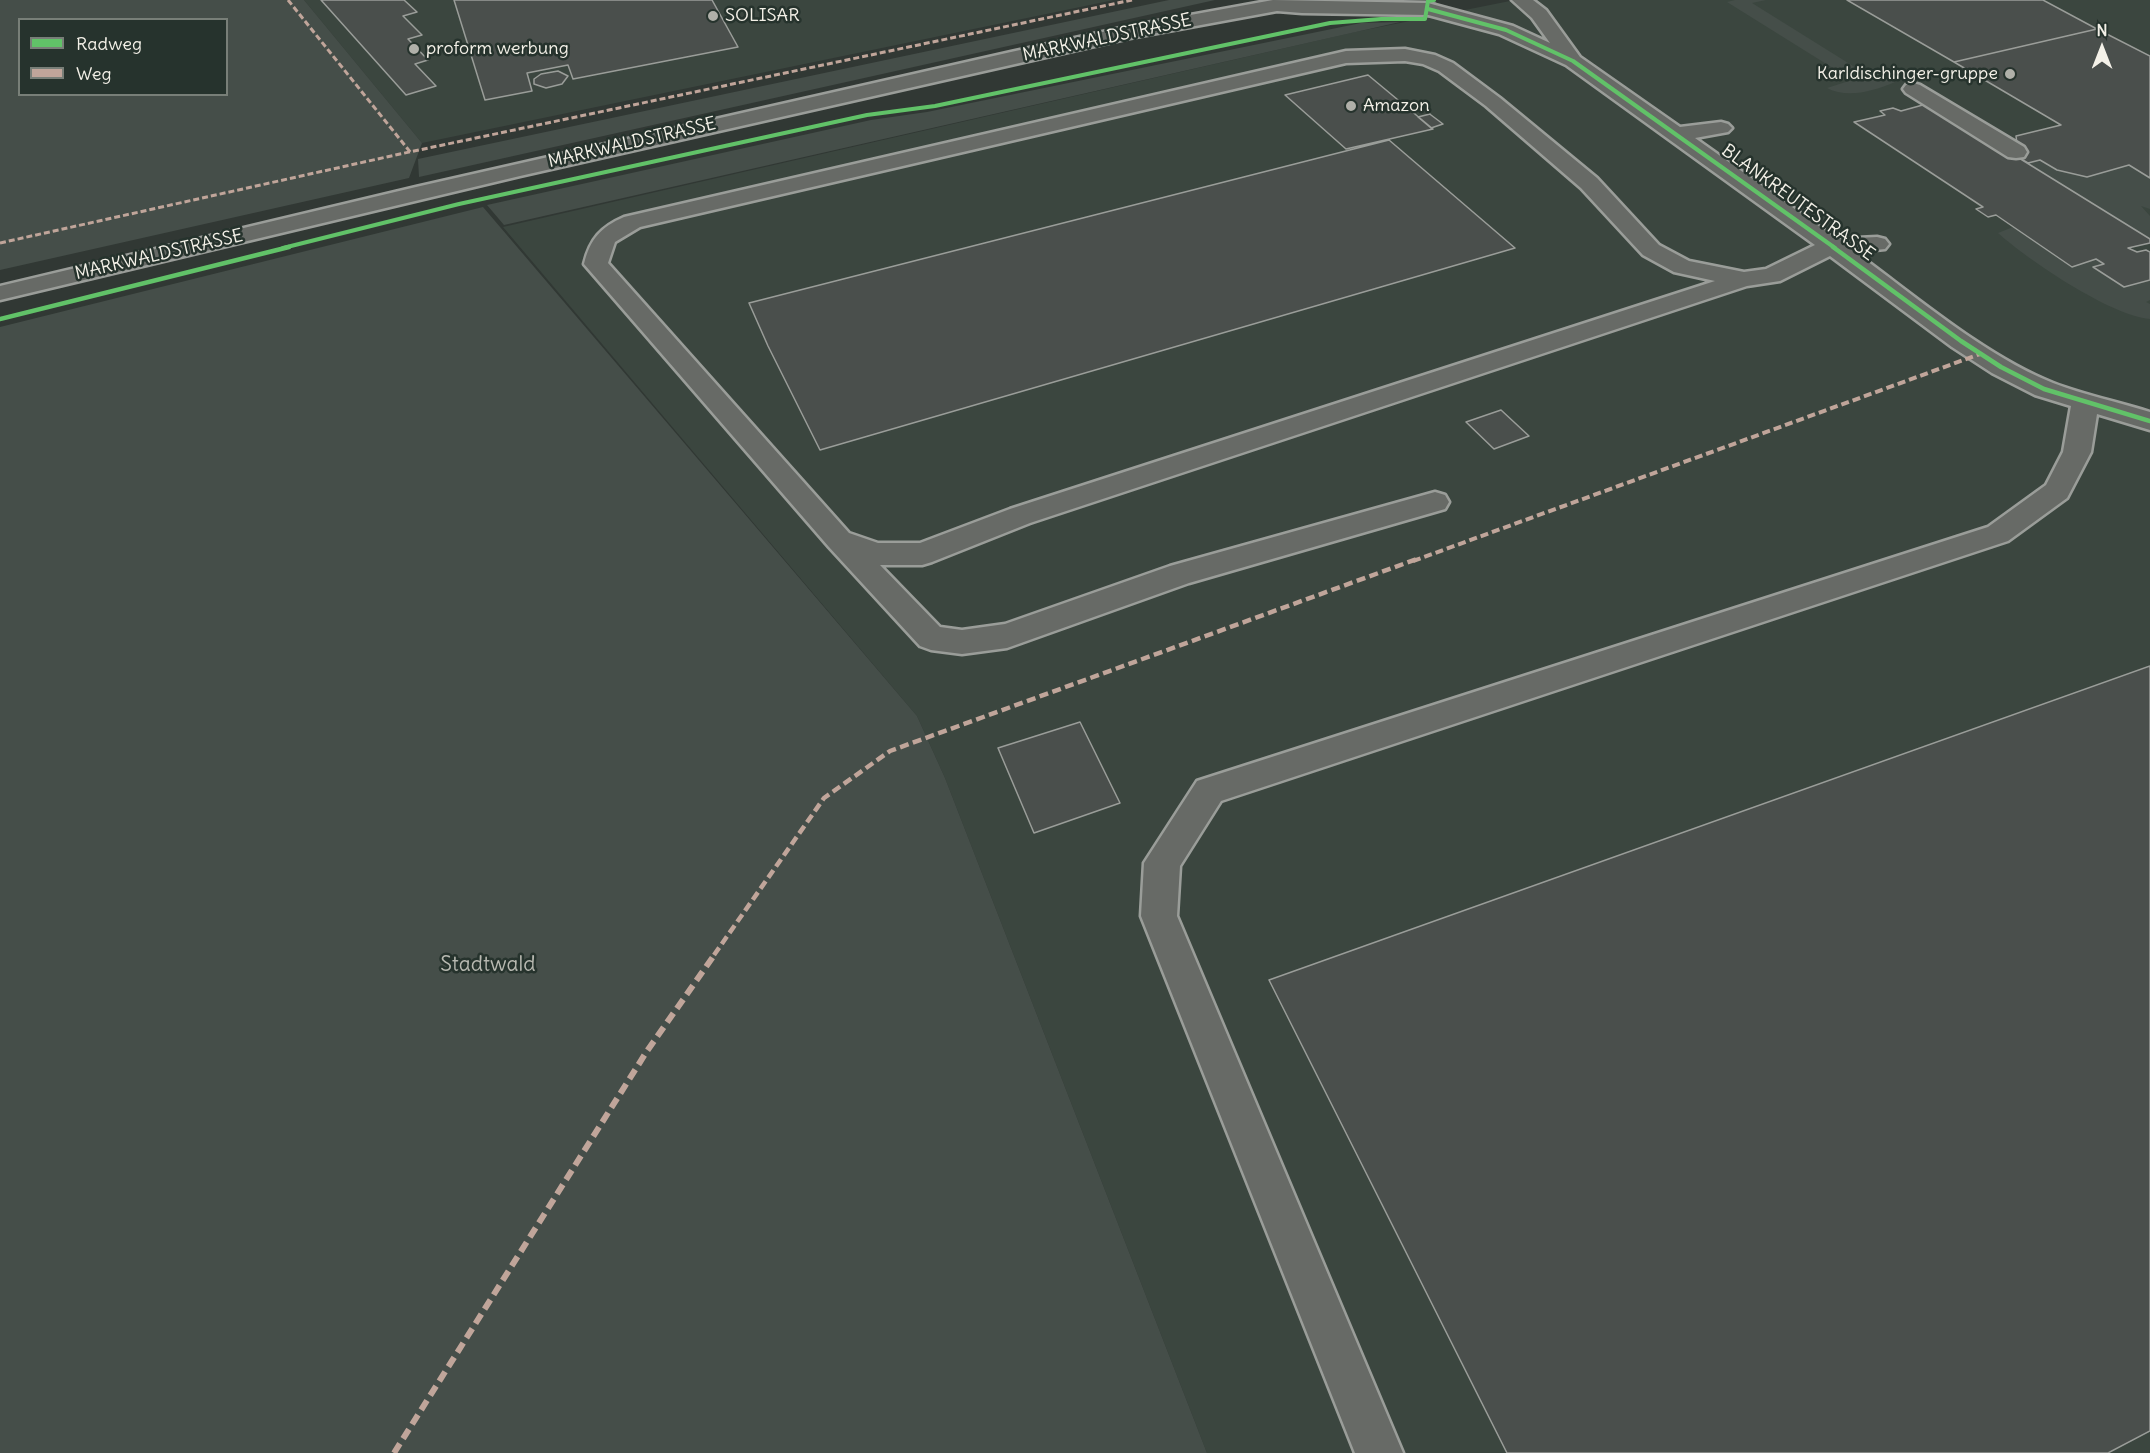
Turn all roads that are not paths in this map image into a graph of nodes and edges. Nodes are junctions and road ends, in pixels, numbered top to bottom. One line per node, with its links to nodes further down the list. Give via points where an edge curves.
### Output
1 (1309, 0): 4 (main road, MARKWALDSTRASSE)
2 (1473, 0): 5 (main road, BLANKREUTESTRASSE)
3 (1521, 0): 6 (main road, BLANKREUTESTRASSE, via 1539,14)
4 (1272, 3): 5 (main road, BLANKREUTESTRASSE, via 1338,9 1428,9); 14 (main road, MARKWALDSTRASSE, via 616,147)
5 (1506, 30): 6 (main road, BLANKREUTESTRASSE)
6 (1573, 61): 9 (main road, BLANKREUTESTRASSE)
7 (1913, 89): 10 (main road)
8 (1721, 128): 9 (main road)
9 (1676, 134): 12 (main road, BLANKREUTESTRASSE)
10 (2016, 152)
11 (1877, 244): 12 (main road)
12 (1832, 246): 13 (main road, via 1771,276); 15 (main road, BLANKREUTESTRASSE, via 2001,368)
13 (1744, 279): 18 (main road, via 1020,516 922,554 876,554); 18 (main road, via 1682,267 1651,250 1589,183 1493,102 1446,67 1428,58 1405,55 1346,57 632,222 609,232 600,246 596,264)
14 (0, 293)
15 (2085, 403): 16 (main road, BLANKREUTESTRASSE); 19 (main road, via 2077,452 2057,491 1998,534 1209,791 1162,863 1159,916)
16 (2150, 421)
17 (1435, 502): 18 (main road, via 1181,574 1007,636 962,642 932,638)
18 (839, 540)
19 (1379, 1453)

